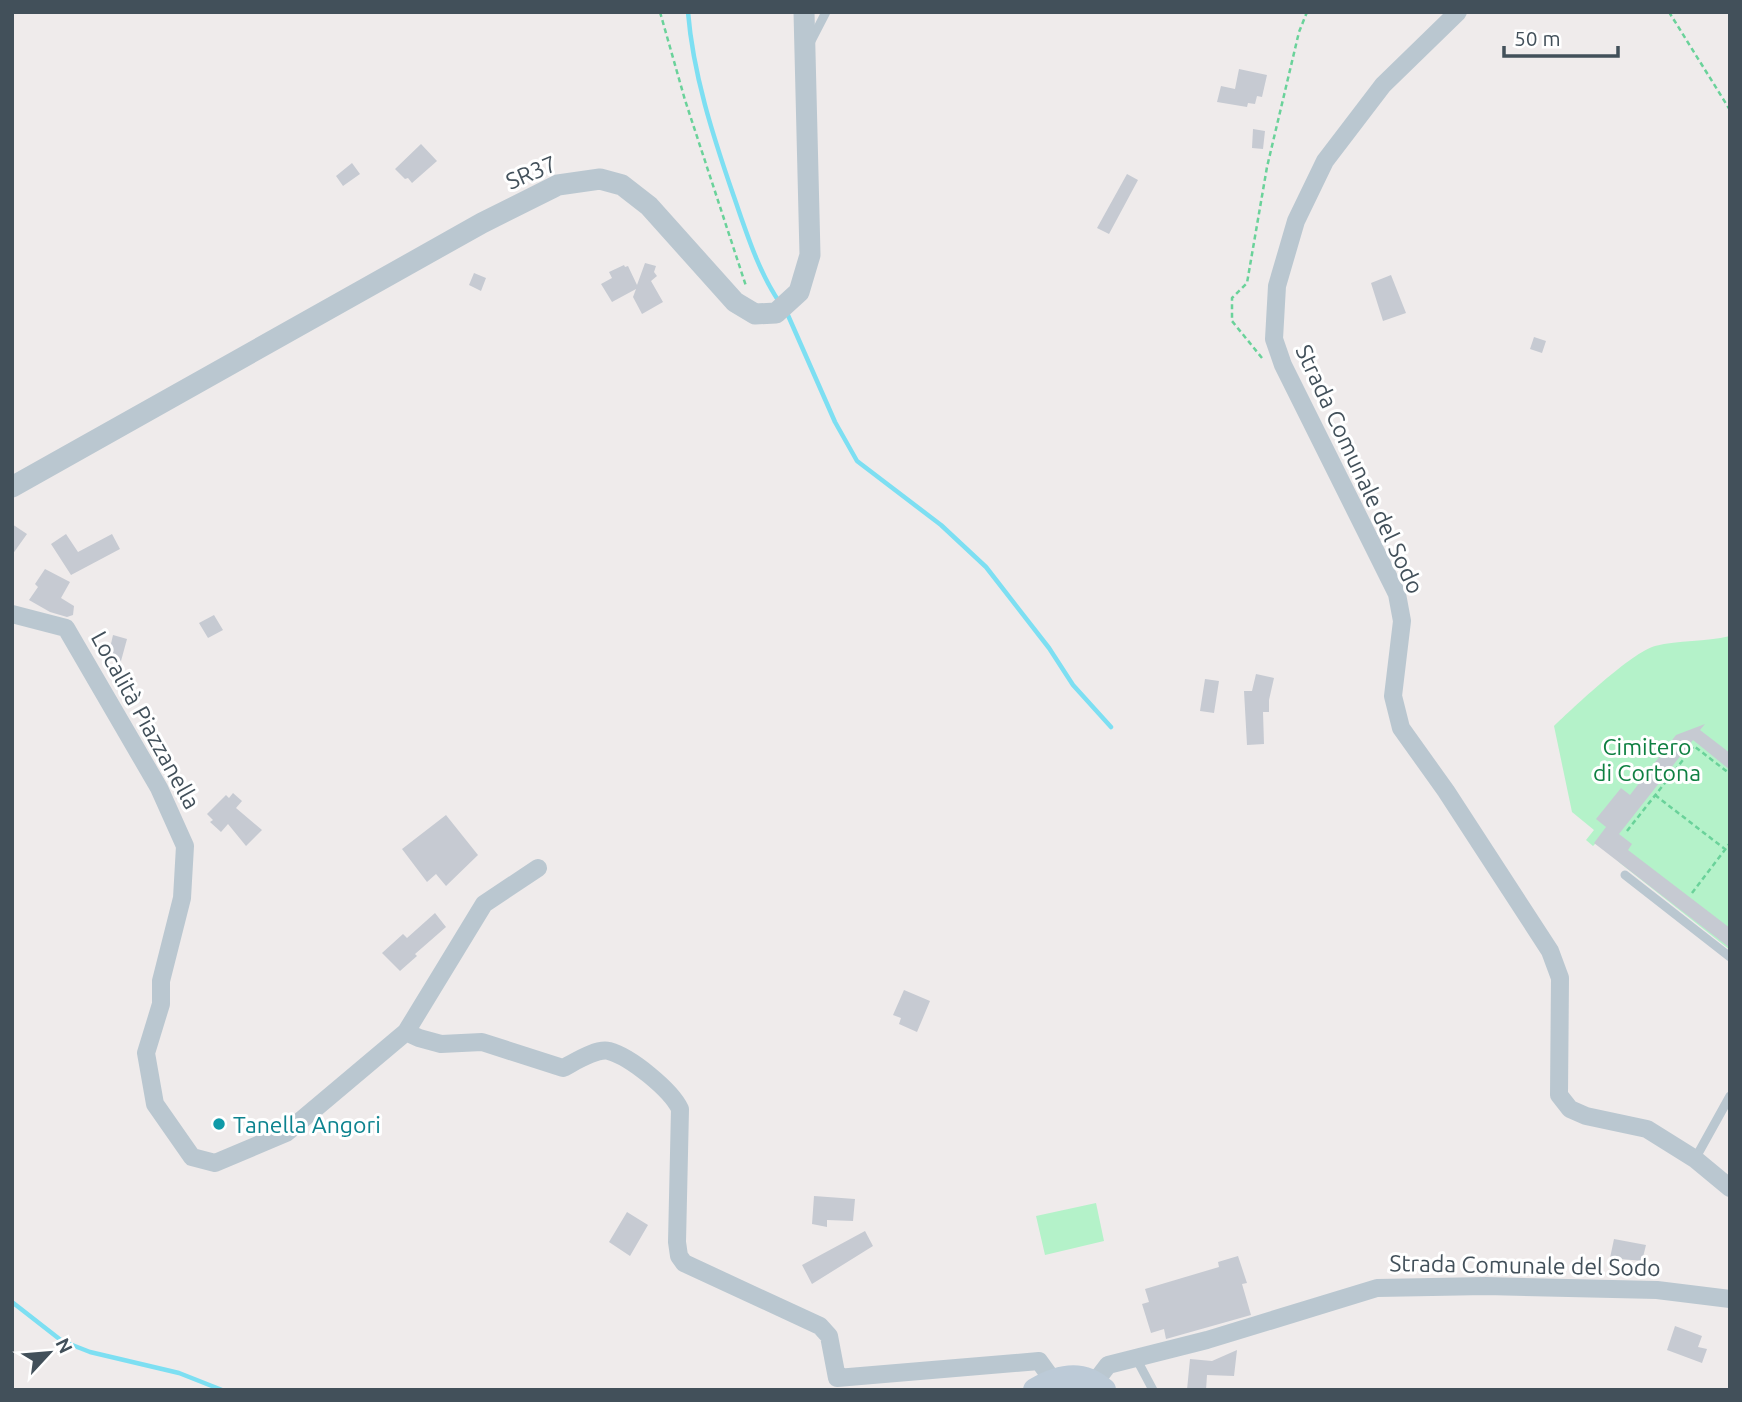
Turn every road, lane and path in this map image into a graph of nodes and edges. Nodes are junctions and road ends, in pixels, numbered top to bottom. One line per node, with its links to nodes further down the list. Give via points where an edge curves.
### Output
1 (660, 12): 9 (path)
2 (804, 12): 7 (street)
3 (826, 12): 7 (lane)
4 (1307, 12): 10 (path, via 1267,167 1247,283 1232,298 1232,321 1260,358)
5 (1458, 12): 10 (street, Strada Comunale del Sodo, via 1383,85 1325,161 1296,221 1278,286 1273,339)
6 (1669, 12): 8 (path)
7 (804, 54): 9 (street, via 810,255 799,292 776,313)
8 (1730, 110)
9 (755, 314): 11 (street, SR37, via 735,302 649,206 622,186 600,179 558,185 482,223)
10 (1283, 365): 25 (street, Strada Comunale del Sodo, via 1397,594 1402,621 1393,696 1401,728 1549,951 1560,978 1559,1095 1570,1109 1647,1129)
11 (12, 488)
12 (12, 614): 23 (street, Località Piazzanella, via 66,628 159,788 186,846 182,898 161,981 161,1004 146,1053 155,1104 192,1157 215,1163 286,1133)
13 (1730, 774): 14 (path, via 1694,746)
14 (1655, 795): 15 (path); 17 (path)
15 (1627, 831)
16 (1730, 843): 17 (path)
17 (1725, 849): 18 (path); 21 (path)
18 (1730, 853)
19 (538, 868): 23 (street, Località Piazzanella, via 484,904)
20 (1625, 875): 22 (lane)
21 (1692, 893)
22 (1730, 957)
23 (407, 1032): 29 (street, via 441,1044 482,1042 563,1068 609,1051 643,1070 674,1097 680,1109 679,1256 684,1263 820,1326 829,1336 837,1378 1039,1361)
24 (1730, 1096): 25 (lane)
25 (1695, 1159): 26 (street, Strada Comunale del Sodo)
26 (1730, 1188)
27 (1730, 1299): 28 (street, Strada Comunale del Sodo, via 1657,1290 1377,1288)
28 (1136, 1358): 30 (street, Strada Comunale del Sodo, via 1108,1365); 31 (lane)
29 (1043, 1384): 30 (main road, via 1078,1376)
30 (1098, 1387)
31 (1153, 1390)

